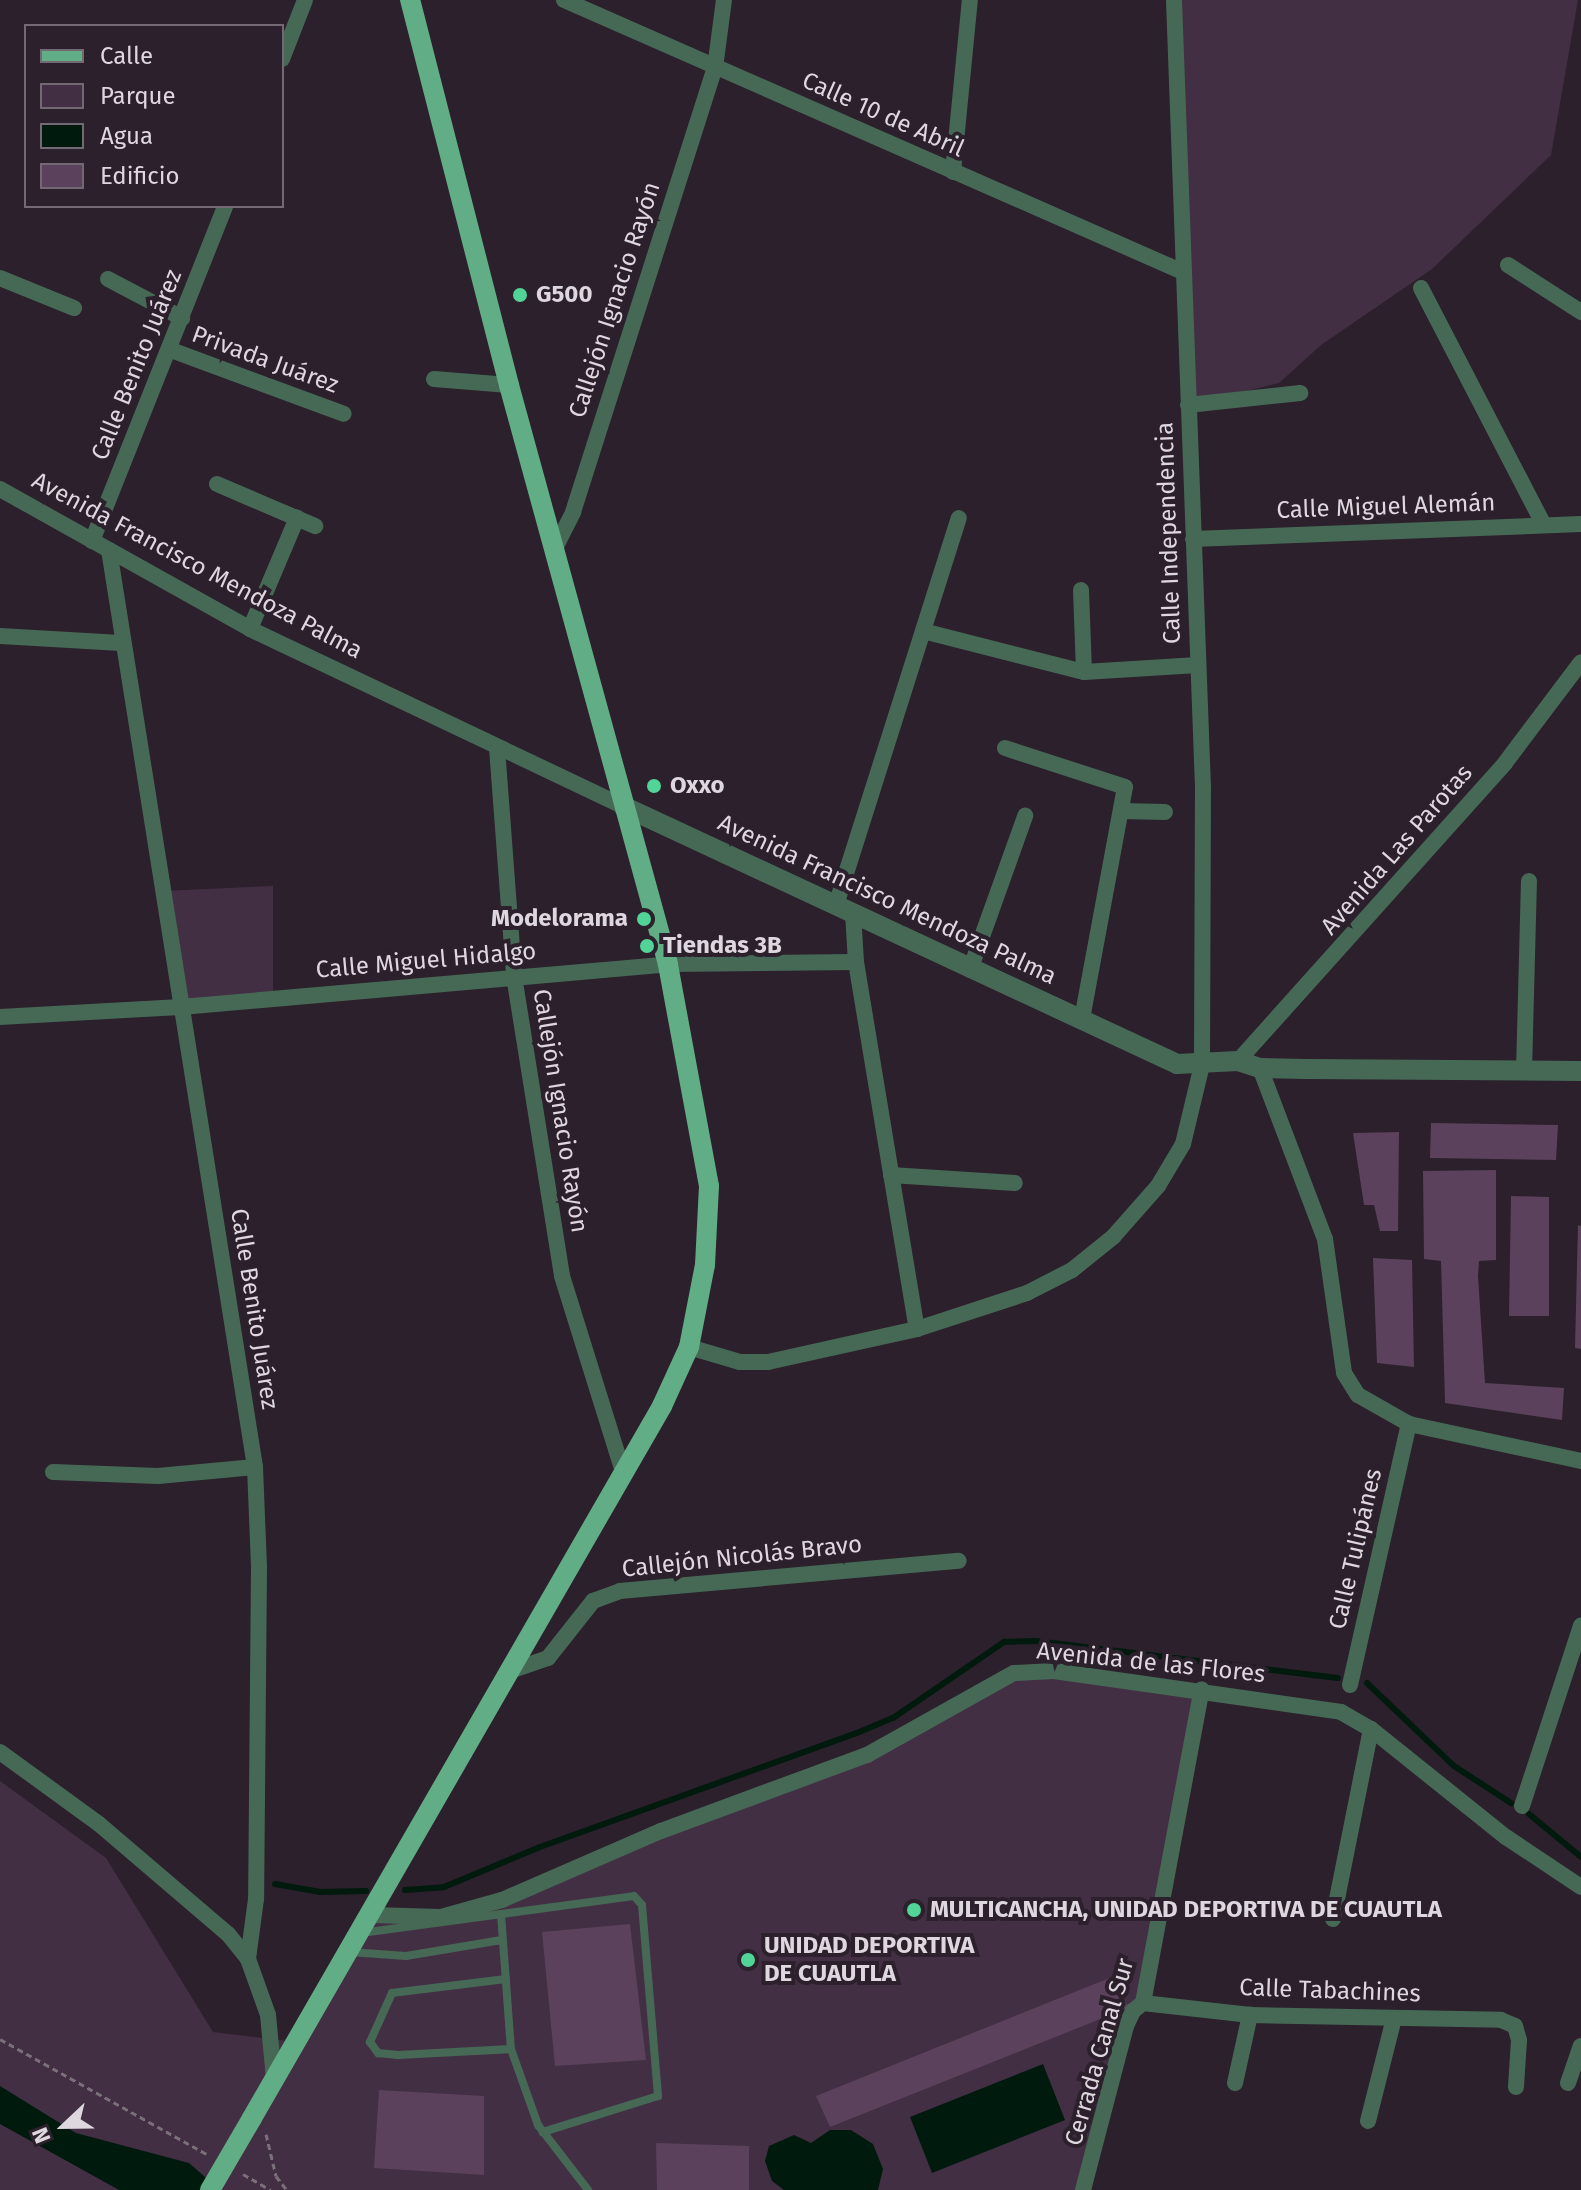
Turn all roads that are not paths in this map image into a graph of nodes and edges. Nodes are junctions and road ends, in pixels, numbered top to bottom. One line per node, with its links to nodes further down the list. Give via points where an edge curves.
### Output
1 (305, 0): 8 (street)
2 (410, 0): 22 (main road)
3 (564, 0): 7 (street, Calle 10 de Abril)
4 (724, 0): 9 (street, Callejón Ignacio Rayón)
5 (970, 0): 10 (street)
6 (1174, 0): 13 (street, Calle Independencia)
7 (590, 5): 9 (street, Calle 10 de Abril)
8 (284, 54)
9 (715, 68): 10 (street, Calle 10 de Abril); 35 (street, Callejón Ignacio Rayón, via 573,512)
10 (953, 172): 13 (street, Calle 10 de Abril)
11 (224, 208): 19 (street, Calle Benito Juárez)
12 (1508, 265): 18 (street)
13 (1183, 272): 24 (street, Calle Independencia)
14 (0, 278): 17 (street)
15 (108, 279): 19 (street)
16 (1421, 288): 31 (street)
17 (74, 308)
18 (1581, 312)
19 (182, 318): 20 (street, Calle Benito Juárez)
20 (171, 350): 25 (street, Privada Juárez); 34 (street, Calle Benito Juárez)
21 (434, 379): 22 (street)
22 (509, 385): 35 (main road)
23 (1300, 393): 24 (street)
24 (1188, 405): 33 (street, Calle Independencia)
25 (344, 414)
26 (217, 484): 28 (street)
27 (0, 489): 34 (street, Avenida Francisco Mendoza Palma)
28 (297, 518): 32 (street); 38 (street)
29 (959, 518): 39 (street)
30 (1581, 524): 31 (street, Calle Miguel Alemán)
31 (1544, 525): 33 (street, Calle Miguel Alemán)
32 (315, 526)
33 (1193, 539): 43 (street, Calle Independencia)
34 (92, 541): 36 (street, Avenida Francisco Mendoza Palma)
35 (556, 546): 47 (main road)
36 (109, 550): 38 (street, Avenida Francisco Mendoza Palma); 41 (street, Calle Benito Juárez)
37 (1081, 590): 44 (street)
38 (250, 629): 45 (street, Avenida Francisco Mendoza Palma)
39 (923, 631): 44 (street); 52 (street)
40 (0, 636): 41 (street)
41 (121, 643): 57 (street, Calle Benito Juárez)
42 (1581, 662): 60 (street, Avenida Las Parotas, via 1505,763)
43 (1198, 665): 44 (street); 61 (street, Calle Independencia)
44 (1084, 672)
45 (497, 748): 47 (street, Avenida Francisco Mendoza Palma); 56 (street, Callejón Ignacio Rayón)
46 (1005, 748): 48 (street, via 1125,787)
47 (623, 806): 52 (street, Avenida Francisco Mendoza Palma); 54 (main road)
48 (1121, 811): 49 (street); 59 (street)
49 (1165, 812)
50 (1025, 816): 55 (street)
51 (1529, 881): 63 (street)
52 (844, 909): 53 (street); 55 (street, Avenida Francisco Mendoza Palma)
53 (856, 962): 54 (street, Calle Miguel Hidalgo); 65 (street)
54 (668, 964): 56 (street, Calle Miguel Hidalgo); 68 (main road, via 709,1186 705,1265)
55 (970, 970): 59 (street, Avenida Francisco Mendoza Palma)
56 (514, 976): 57 (street, Calle Miguel Hidalgo); 73 (street, Callejón Ignacio Rayón, via 562,1276)
57 (181, 1007): 58 (street, Calle Miguel Hidalgo); 71 (street, Calle Benito Juárez)
58 (0, 1017)
59 (1082, 1018): 61 (street, Avenida Francisco Mendoza Palma, via 1153,1056)
60 (1238, 1061): 61 (street, Avenida Francisco Mendoza Palma); 62 (street, Avenida Francisco Mendoza Palma)
61 (1202, 1065): 67 (street, Calle Independencia, via 1183,1144 1158,1186 1113,1237 1072,1270 1027,1293)
62 (1260, 1068): 63 (street, Avenida Francisco Mendoza Palma); 69 (street, via 1325,1239 1344,1373 1358,1395)
63 (1524, 1071): 64 (street, Avenida Francisco Mendoza Palma)
64 (1581, 1071)
65 (891, 1175): 66 (street); 67 (street)
66 (1015, 1183)
67 (917, 1329): 68 (street, Calle Independencia, via 768,1362 740,1362)
68 (689, 1347): 73 (main road)
69 (1409, 1424): 70 (street); 77 (street, Calle Tulipánes)
70 (1581, 1461)
71 (255, 1467): 72 (street, via 158,1476); 88 (street, Calle Benito Juárez, via 256,1899)
72 (53, 1472)
73 (623, 1472): 76 (main road)
74 (959, 1561): 76 (street, Callejón Nicolás Bravo, via 620,1591 593,1601 548,1658)
75 (1581, 1625): 81 (street)
76 (513, 1670): 84 (main road)
77 (1350, 1685)
78 (1202, 1689): 79 (street, Avenida de las Flores, via 1341,1712); 84 (street, Avenida de las Flores, via 1054,1671 1014,1673 867,1755 661,1831 502,1900 441,1917); 90 (street, Cerrada Canal Sur)
79 (1371, 1729): 82 (street, Avenida de las Flores, via 1506,1837); 85 (street)
80 (0, 1752): 88 (street, via 99,1824 228,1934)
81 (1522, 1806)
82 (1581, 1887)
83 (501, 1914): 86 (lane); 87 (lane); 100 (lane, via 634,1896 642,1905 658,2096)
84 (372, 1915): 87 (main road)
85 (1333, 1919)
86 (502, 1940): 87 (lane, via 406,1956); 89 (lane)
87 (355, 1943): 95 (main road)
88 (248, 1959): 95 (street, Calle Benito Juárez, via 268,2015)
89 (506, 1979): 94 (lane); 94 (lane, via 392,1993 370,2042 378,2053 398,2055)
90 (1143, 2003): 91 (street, Calle Tabachines); 103 (street, Cerrada Canal Sur, via 1126,2026)
91 (1250, 2015): 92 (street, Calle Tabachines); 96 (street)
92 (1394, 2018): 98 (street, Calle Tabachines, via 1501,2020 1515,2026); 99 (street)
93 (1581, 2046): 97 (street)
94 (511, 2049): 100 (lane)
95 (274, 2079): 101 (main road, bridge)
96 (1235, 2083)
97 (1568, 2083)
98 (1516, 2087)
99 (1368, 2121)
100 (543, 2132): 102 (lane)
101 (210, 2190)
102 (588, 2190)
103 (1083, 2190)

